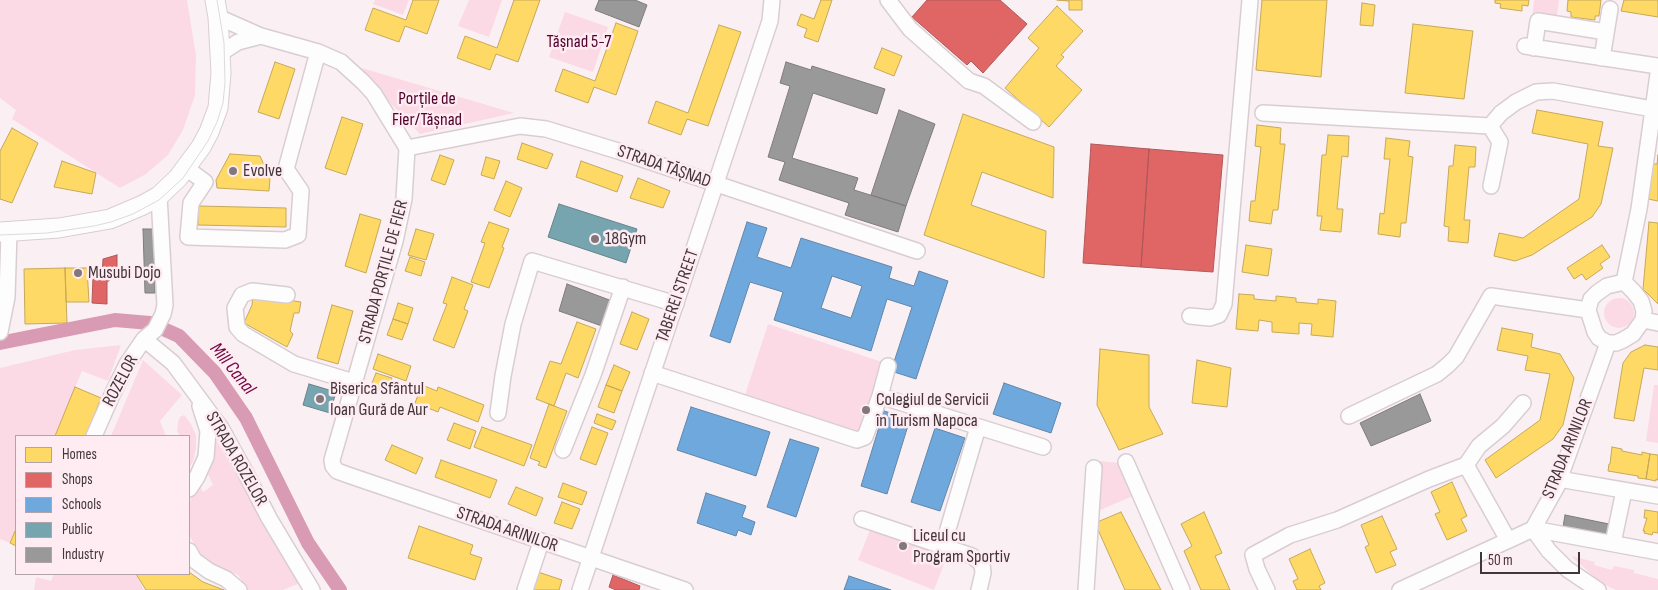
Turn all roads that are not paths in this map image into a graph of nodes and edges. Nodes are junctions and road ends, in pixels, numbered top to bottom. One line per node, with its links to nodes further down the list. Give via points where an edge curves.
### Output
1 (772, 0): 19 (street, TABEREI STREET, via 770,21)
2 (888, 0): 15 (street, via 910,29 969,81 984,86)
3 (1250, 0): 29 (street, via 1224,304 1219,315 1210,318)
4 (216, 8): 7 (street); 8 (main road)
5 (1610, 9): 6 (street)
6 (1606, 32): 10 (street); 10 (street, via 1538,21 1530,47)
7 (261, 36): 8 (street, via 238,42); 9 (street)
8 (221, 52): 18 (main road, via 221,88 216,114 201,147)
9 (318, 52): 17 (street, via 340,62 363,82 383,107); 18 (street, via 286,169 301,191 298,235 286,240 188,236 191,203 205,182)
10 (1602, 58): 11 (street)
11 (1658, 66)
12 (1658, 74): 13 (street)
13 (1656, 110): 16 (street, via 1553,91 1536,92 1516,102); 24 (street)
14 (1263, 113): 16 (street)
15 (1033, 122)
16 (1490, 126): 20 (street, via 1500,142)
17 (406, 148): 19 (street, STRADA TĂȘNAD, via 520,126 546,129); 36 (street, STRADA PORȚILE DE FIER, via 404,199 395,241)
18 (186, 168): 21 (main road)
19 (716, 185): 23 (street, STRADA TĂȘNAD); 27 (street, TABEREI STREET)
20 (1491, 186)
21 (159, 196): 22 (main road, via 133,210 99,222); 32 (street, via 165,305)
22 (4, 232): 31 (street, via 7,297)
23 (917, 251)
24 (1624, 282): 28 (street, via 1607,286 1597,293); 30 (street, via 1641,301)
25 (623, 287): 27 (street); 40 (street, via 532,261 513,324); 45 (street)
26 (287, 295): 36 (street, via 252,291 242,295 235,308 237,327 243,334 294,364)
27 (676, 304): 35 (street, TABEREI STREET)
28 (1588, 310): 33 (street, via 1599,338); 41 (street, via 1491,296 1456,357 1448,365 1437,374)
29 (1190, 316)
30 (1650, 322): 33 (street, via 1623,340)
31 (0, 332)
32 (150, 335): 37 (street, STRADA ROZELOR); 43 (street, ROZELOR, via 127,364)
33 (1608, 343): 50 (street, STRADA ARINILOR)
34 (888, 366): 38 (street)
35 (652, 373): 38 (street, via 857,440 865,437); 62 (street, TABEREI STREET)
36 (354, 382): 48 (street, STRADA PORȚILE DE FIER)
37 (196, 393): 51 (street, via 208,431 206,457); 64 (street, STRADA ROZELOR, via 221,428)
38 (880, 396): 42 (street)
39 (1523, 402): 47 (street, via 1503,426 1479,446)
40 (498, 413)
41 (1349, 416)
42 (978, 427): 44 (street); 59 (street)
43 (94, 435)
44 (1043, 447)
45 (564, 450)
46 (1126, 462): 70 (street)
47 (1466, 465): 56 (street); 71 (street, via 1253,554)
48 (332, 466): 57 (street, STRADA ARINILOR, via 348,475)
49 (1094, 468): 69 (street)
50 (1559, 479): 52 (street); 55 (street, STRADA ARINILOR)
51 (190, 488)
52 (1624, 491): 53 (street); 58 (street)
53 (1658, 496)
54 (862, 519): 59 (street)
55 (1533, 528): 56 (street); 58 (street); 73 (street, via 1567,569)
56 (1508, 540): 72 (street)
57 (541, 542): 62 (street, STRADA ARINILOR); 65 (street)
58 (1613, 543): 60 (street)
59 (943, 546): 68 (street, via 972,556 982,564)
60 (1658, 552)
61 (190, 553): 63 (street, via 209,572 226,579)
62 (591, 558): 66 (street, TABEREI STREET); 67 (street, STRADA ARINILOR)
63 (239, 590)
64 (312, 590)
65 (525, 590)
66 (580, 590)
67 (684, 590)
68 (979, 590)
69 (1086, 590)
70 (1182, 590)
71 (1267, 590)
72 (1400, 590)
73 (1598, 590)

